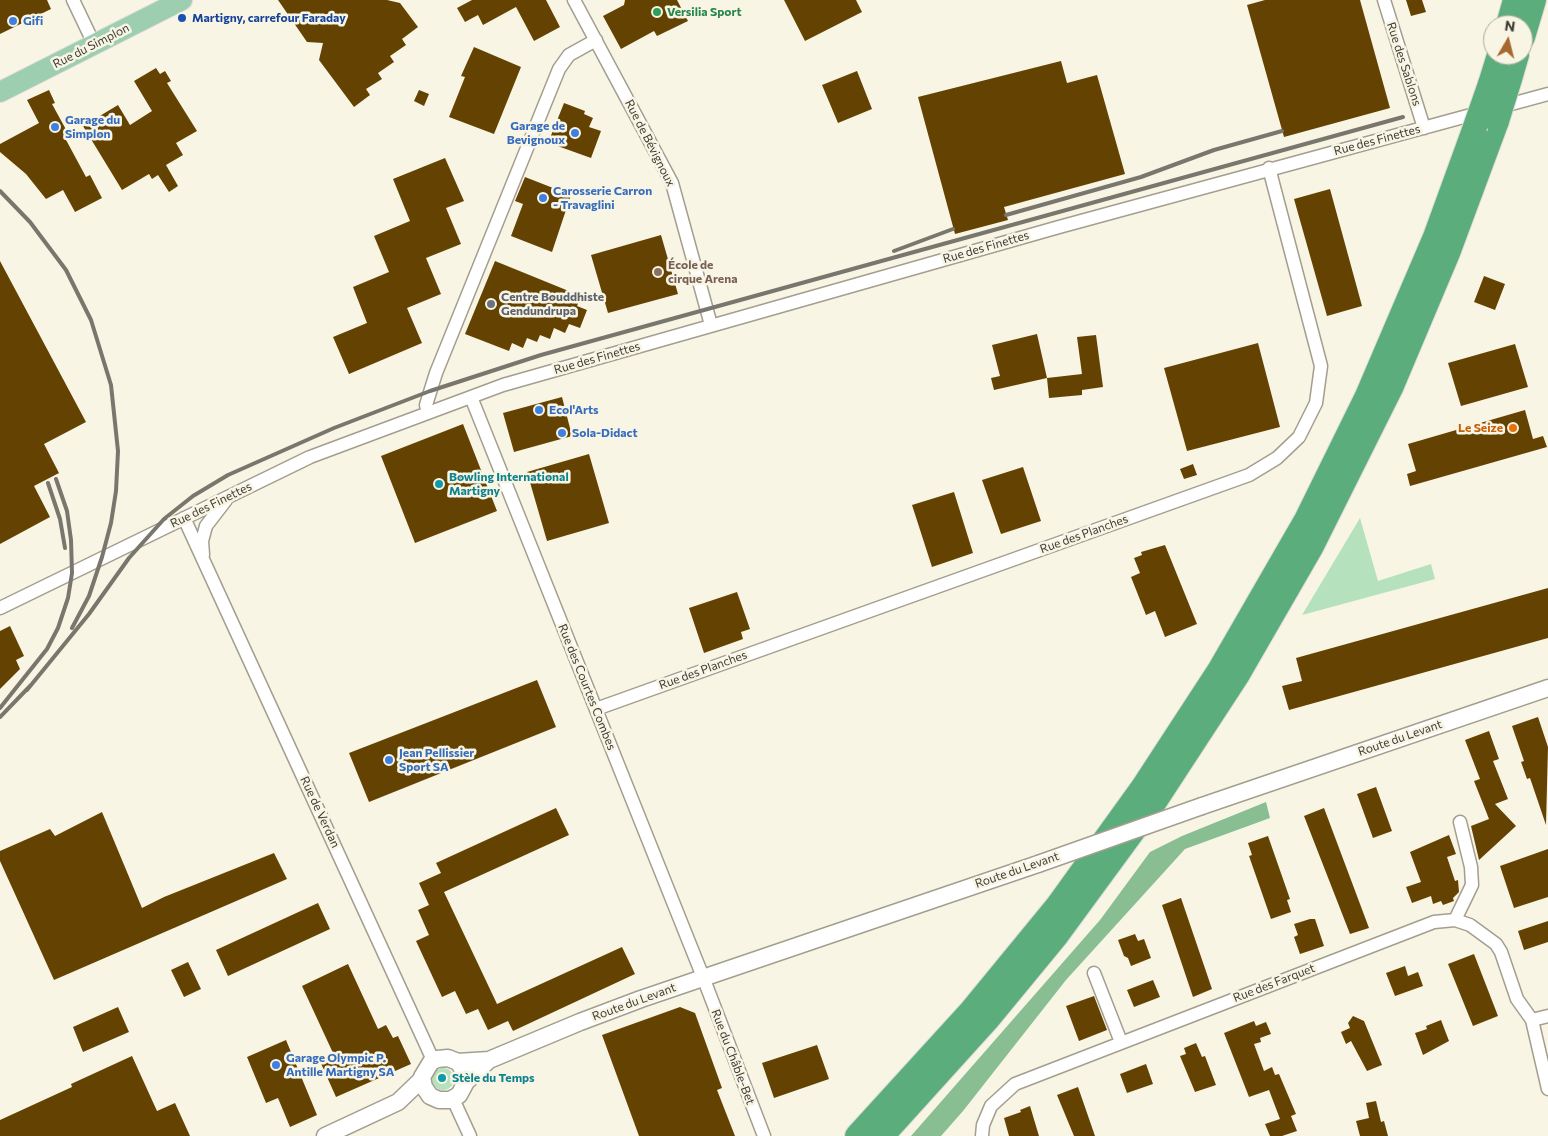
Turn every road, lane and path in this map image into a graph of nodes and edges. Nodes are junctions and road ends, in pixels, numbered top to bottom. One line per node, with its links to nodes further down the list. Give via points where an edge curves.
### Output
1 (72, 0): 10 (street)
2 (182, 0): 10 (main road, Rue du Simplon)
3 (574, 0): 9 (street, Rue de Bévignoux)
4 (1384, 0): 17 (street, Rue des Sablons)
5 (1515, 0): 7 (highway)
6 (1534, 0): 8 (highway)
7 (1511, 15)
8 (1530, 15)
9 (596, 40): 19 (street, Rue de Bévignoux, via 672,183); 21 (street, via 569,55 558,69 436,373 426,405)
10 (94, 44): 14 (main road, Rue du Simplon)
11 (1499, 65): 13 (highway)
12 (1510, 65): 13 (highway)
13 (1500, 81): 16 (highway, bridge)
14 (0, 92)
15 (1548, 94): 17 (street, Rue des Finettes)
16 (1486, 124): 47 (highway, via 1367,396 1301,528 1220,669 1143,787 1058,905 971,1011); 48 (highway, via 1448,253 1383,403 1312,546 1242,668 1156,800 1057,935 988,1020)
17 (1424, 128): 18 (street, Rue des Finettes)
18 (1269, 168): 19 (street, Rue des Finettes); 27 (street, Rue des Planches, via 1322,366 1316,403 1299,437 1277,458 1249,475)
19 (711, 324): 20 (street, Rue des Finettes)
20 (471, 396): 21 (street, Rue des Finettes); 27 (street, Rue des Courtes Combes)
21 (428, 412): 22 (street, Rue des Finettes, via 310,457)
22 (229, 496): 23 (street, Rue des Finettes); 24 (street, Rue de Verdan, via 206,526 202,547)
23 (184, 518): 24 (street, Rue de Verdan); 25 (street, Rue des Finettes)
24 (204, 565): 35 (street, Rue de Verdan)
25 (0, 608)
26 (1548, 688): 31 (street, Route du Levant, bridge)
27 (596, 708): 31 (street, Rue des Courtes Combes)
28 (1460, 822): 29 (street, via 1472,885)
29 (1455, 920): 33 (street, via 1470,925 1496,944 1517,999); 34 (street, Rue des Farquet, via 1434,922)
30 (1094, 973): 34 (street)
31 (703, 977): 36 (street, Route du Levant, via 580,1022); 46 (street, Rue du Châble-Bet)
32 (1548, 1016): 33 (street)
33 (1532, 1020): 40 (street)
34 (1121, 1042): 49 (street, Rue des Farquet, via 1006,1090 990,1106)
35 (434, 1060): 37 (street, via 448,1058); 38 (street, via 426,1067)
36 (489, 1060): 37 (street, Route du Levant); 39 (street, Route du Levant)
37 (457, 1062): 39 (street, via 464,1071)
38 (422, 1079): 41 (street, via 425,1090); 43 (street)
39 (466, 1082): 42 (street, via 462,1092)
40 (1548, 1090)
41 (433, 1098): 42 (street, via 442,1101); 43 (street)
42 (453, 1099): 45 (street)
43 (398, 1102): 44 (street)
44 (325, 1136)
45 (470, 1136)
46 (764, 1136)
47 (857, 1136)
48 (882, 1136)
49 (982, 1136)

